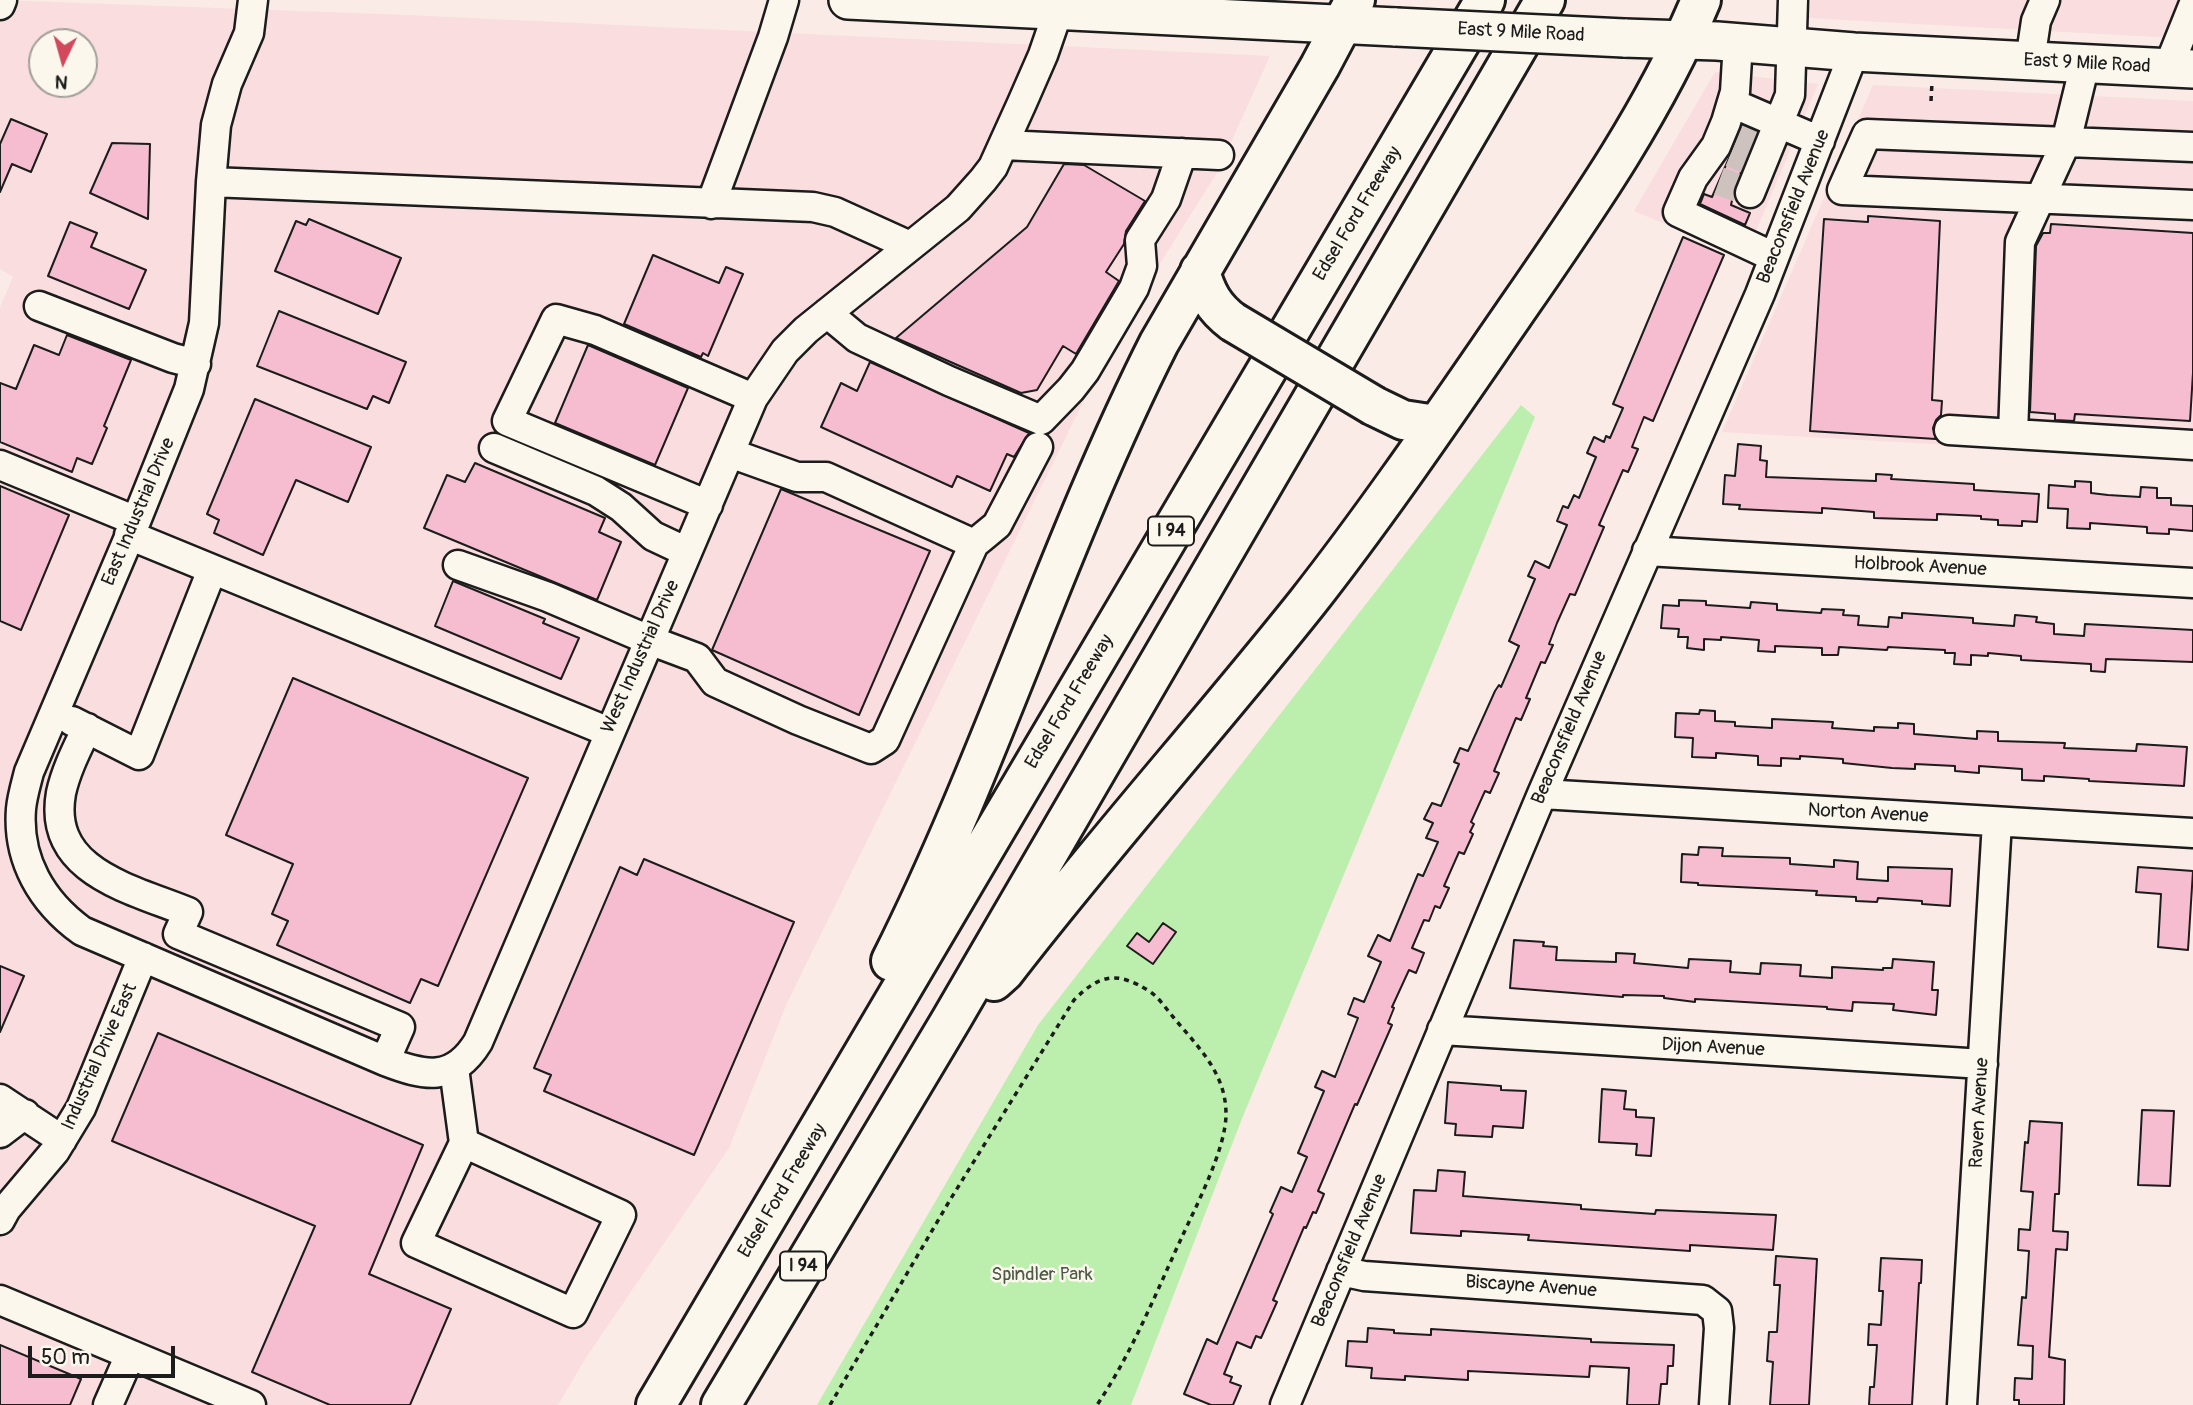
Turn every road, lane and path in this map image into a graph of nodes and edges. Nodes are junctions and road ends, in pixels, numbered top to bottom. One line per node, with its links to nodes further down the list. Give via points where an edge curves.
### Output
1 (2, 0): 10 (street)
2 (253, 0): 32 (street, East Industrial Drive, via 249,33 216,125)
3 (784, 0): 35 (street)
4 (848, 0): 11 (main road, East 9 Mile Road)
5 (1485, 0): 74 (highway, Edsel Ford Freeway / I 94)
6 (1545, 0): 71 (highway, I 94)
7 (1701, 0): 16 (highway)
8 (1793, 0): 18 (street)
9 (2045, 0): 20 (street, via 2036,21)
10 (0, 5)
11 (1060, 5): 13 (main road, East 9 Mile Road); 28 (street, West Industrial Drive)
12 (2193, 6): 22 (street)
13 (1221, 8): 14 (main road, East 9 Mile Road)
14 (1281, 10): 15 (main road, East 9 Mile Road)
15 (1348, 13): 16 (main road, East 9 Mile Road, bridge, via 1396,27); 40 (highway)
16 (1685, 40): 17 (main road, East 9 Mile Road); 45 (highway, via 1580,216)
17 (1738, 42): 18 (main road, East 9 Mile Road); 25 (street, via 1735,92)
18 (1791, 46): 19 (main road, East 9 Mile Road); 25 (street, via 1790,95)
19 (1854, 52): 20 (main road, East 9 Mile Road); 26 (street, Beaconsfield Avenue)
20 (2030, 61): 21 (main road, East 9 Mile Road)
21 (2085, 64): 22 (main road, East 9 Mile Road); 27 (street)
22 (2181, 68)
23 (1932, 84): 24 (path)
24 (1931, 101)
25 (1747, 138): 26 (street); 33 (street); 33 (street)
26 (1820, 141): 37 (street, Beaconsfield Avenue)
27 (2066, 142): 29 (street); 34 (street); 34 (street, via 1867,134 1842,190)
28 (1003, 145): 30 (street); 38 (street, West Industrial Drive, via 974,192)
29 (2193, 148)
30 (1182, 153): 31 (street); 42 (street, via 1166,199 1140,240 1142,266 1134,288 1085,370 1041,420 857,338)
31 (1219, 155)
32 (211, 182): 35 (street); 43 (street, East Industrial Drive, via 205,311)
33 (1727, 183): 37 (street); 39 (street, via 1693,178 1678,212)
34 (2039, 198): 36 (street); 47 (street, via 2020,242)
35 (711, 204): 38 (street, via 813,207 835,212)
36 (2193, 205)
37 (1793, 211): 39 (street, Beaconsfield Avenue)
38 (910, 246): 42 (street, West Industrial Drive)
39 (1774, 257): 56 (street, Beaconsfield Avenue)
40 (1200, 271): 45 (highway, bridge, via 1212,303 1233,322 1374,406 1403,420); 74 (highway, via 1114,435 946,844 875,991)
41 (38, 306): 43 (street)
42 (827, 313): 44 (street, West Industrial Drive, via 785,351)
43 (196, 364): 54 (street, East Industrial Drive)
44 (753, 398): 51 (street, West Industrial Drive); 53 (street, via 595,330 556,319 507,421)
45 (1436, 425): 71 (highway, via 1304,606 1004,972)
46 (1949, 430): 47 (street)
47 (2013, 434): 48 (street)
48 (2193, 444)
49 (1038, 447): 55 (street, via 997,525)
50 (494, 448): 57 (street, via 596,491 653,536)
51 (730, 453): 53 (street, West Industrial Drive); 55 (street, via 797,477 826,477)
52 (0, 465): 54 (street)
53 (708, 505): 57 (street, West Industrial Drive)
54 (133, 528): 59 (street); 62 (street, East Industrial Drive)
55 (974, 544): 61 (street, via 885,740 871,749 715,682 698,658)
56 (1647, 551): 60 (street, Holbrook Avenue); 65 (street, Beaconsfield Avenue)
57 (687, 552): 61 (street, West Industrial Drive)
58 (458, 565): 61 (street)
59 (212, 570): 63 (street, via 139,755); 64 (street)
60 (2193, 583)
61 (649, 640): 64 (street, West Industrial Drive)
62 (55, 712): 63 (street); 69 (street, East Industrial Drive, via 29,772 21,808 21,839 29,868 44,897 63,918)
63 (86, 728): 68 (street, via 61,795 61,823 68,846 97,875 188,912 178,933)
64 (609, 732): 76 (street, West Industrial Drive, via 478,1042)
65 (1542, 793): 66 (street, Norton Avenue); 72 (street, Beaconsfield Avenue)
66 (1997, 822): 67 (street, Norton Avenue); 75 (street, Raven Avenue)
67 (2193, 833)
68 (211, 948): 70 (street); 73 (street, via 400,1027)
69 (143, 957): 70 (street); 80 (street, Industrial Drive East, via 81,1108)
70 (198, 981): 73 (street)
71 (951, 1020): 89 (highway, I 94)
72 (1442, 1030): 75 (street, Dijon Avenue); 83 (street, Beaconsfield Avenue)
73 (385, 1061): 76 (street, via 428,1074)
74 (858, 1062): 88 (highway, Edsel Ford Freeway / I 94)
75 (1983, 1063): 94 (street, Raven Avenue)
76 (454, 1068): 81 (street)
77 (0, 1099): 78 (street)
78 (24, 1114): 79 (street); 80 (street)
79 (0, 1133)
80 (62, 1140): 82 (street, Industrial Drive East)
81 (464, 1143): 81 (street, via 416,1243 573,1313 621,1215)
82 (0, 1220)
83 (1341, 1271): 92 (street, Beaconsfield Avenue); 93 (street, Biscayne Avenue, via 1703,1300 1717,1311 1719,1328)
84 (0, 1300): 85 (street)
85 (130, 1355): 86 (street); 87 (street)
86 (108, 1405)
87 (251, 1405)
88 (656, 1405)
89 (721, 1405)
90 (830, 1405): 91 (path, via 1074,1000 1102,978 1116,978 1154,994 1199,1047 1217,1073 1226,1113 1199,1200 1122,1367)
91 (1097, 1405)
92 (1286, 1405)
93 (1714, 1405)
94 (1962, 1405)

